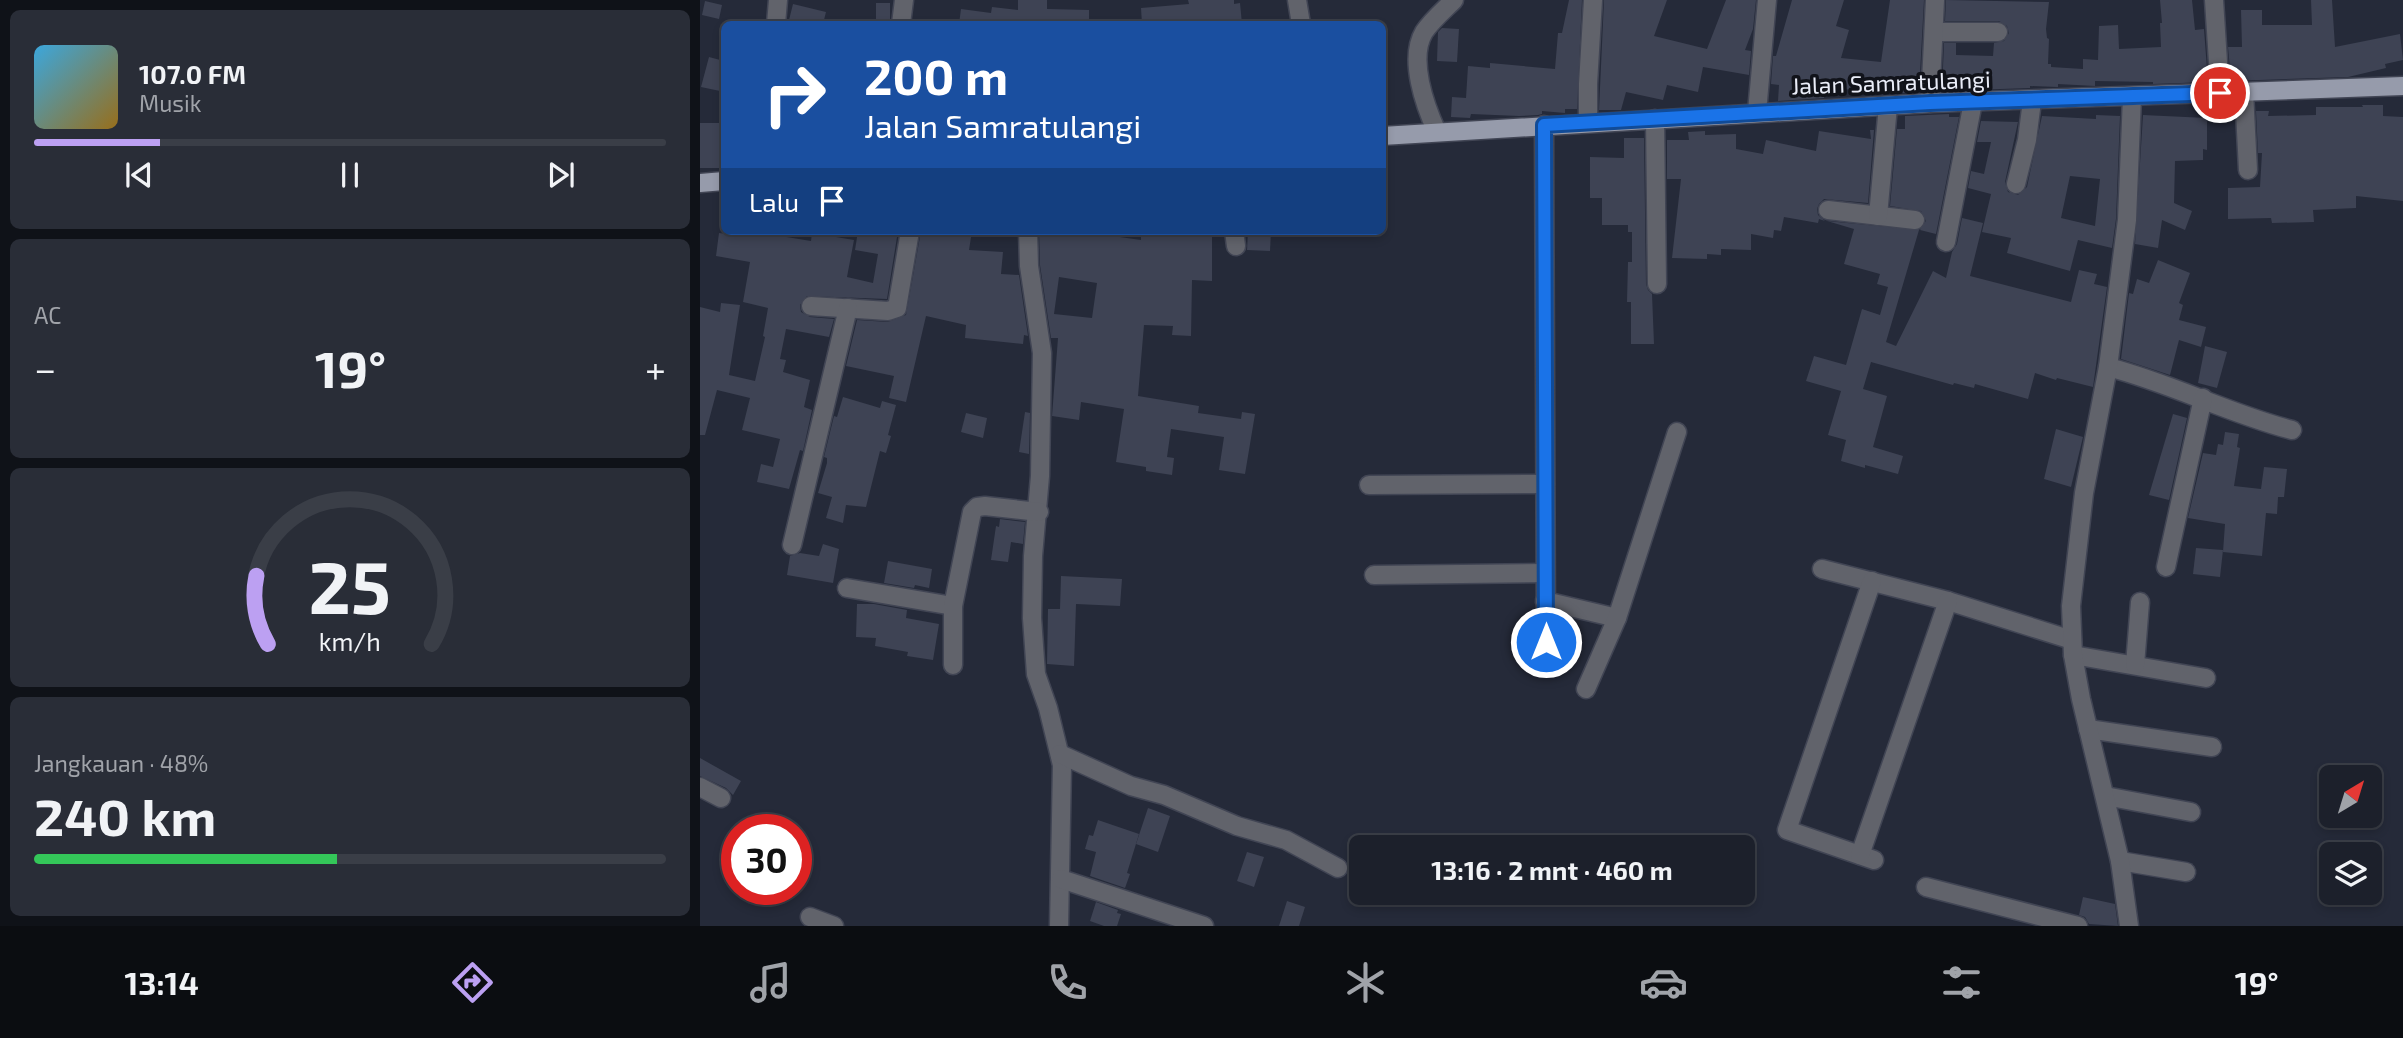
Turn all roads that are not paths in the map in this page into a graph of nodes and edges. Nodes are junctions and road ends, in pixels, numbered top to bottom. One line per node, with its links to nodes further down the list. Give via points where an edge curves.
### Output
1 (778, 0): 9 (street)
2 (904, 0): 10 (street)
3 (1297, 0): 11 (street)
4 (1454, 0): 26 (street, via 1420,40 1421,92)
5 (1593, 0): 24 (street)
6 (1767, 0): 22 (street)
7 (1935, 0): 12 (street)
8 (2214, 0): 16 (street)
9 (776, 21)
10 (901, 21)
11 (1300, 21)
12 (1934, 32): 13 (street); 20 (street)
13 (1998, 32)
14 (2403, 86): 15 (main road, Jalan Samratulangi)
15 (2244, 92): 16 (main road, Jalan Samratulangi); 28 (street)
16 (2220, 93): 17 (main road, Jalan Samratulangi)
17 (2132, 97): 18 (main road, Jalan Samratulangi); 41 (street, via 2127,220)
18 (2032, 101): 19 (main road, Jalan Samratulangi); 31 (street)
19 (1973, 102): 20 (main road, Jalan Samratulangi); 37 (street)
20 (1930, 103): 21 (main road, Jalan Samratulangi)
21 (1888, 106): 22 (main road, Jalan Samratulangi); 33 (street)
22 (1757, 112): 23 (main road, Jalan Samratulangi)
23 (1655, 119): 24 (main road, Jalan Samratulangi); 38 (street)
24 (1588, 122): 25 (main road, Jalan Samratulangi)
25 (1544, 125): 26 (main road, Jalan Samratulangi); 45 (street)
26 (1437, 132): 27 (main road, Jalan Samratulangi)
27 (1386, 136)
28 (2248, 170)
29 (721, 181): 30 (main road)
30 (700, 183)
31 (2016, 184)
32 (1828, 210): 33 (street)
33 (1878, 216): 34 (street)
34 (1915, 220)
35 (909, 235): 40 (street, via 897,308)
36 (1028, 235): 47 (street, via 1042,353)
37 (1946, 243)
38 (1657, 284)
39 (811, 306): 40 (street)
40 (848, 308): 48 (street)
41 (2108, 367): 42 (street); 61 (street, via 2084,493 2072,593)
42 (2203, 398): 43 (street); 49 (street)
43 (2292, 430)
44 (1677, 432): 59 (street)
45 (1545, 484): 46 (street); 51 (street)
46 (1369, 485)
47 (1039, 512): 58 (street, via 985,506 972,512); 68 (street, via 1032,581 1034,654)
48 (792, 545)
49 (2166, 567)
50 (1822, 569): 53 (street)
51 (1545, 573): 52 (street); 55 (street)
52 (1374, 575)
53 (1872, 581): 56 (street); 56 (street, via 1787,830 1867,858)
54 (847, 588): 58 (street)
55 (1545, 601): 59 (street); 60 (street)
56 (1948, 601): 61 (street)
57 (2140, 602): 63 (street)
58 (953, 606): 62 (street)
59 (1617, 618): 65 (street)
60 (1546, 642)
61 (2073, 647): 63 (street); 66 (street)
62 (953, 665)
63 (2135, 665): 64 (street)
64 (2206, 678)
65 (1586, 689)
66 (2088, 729): 67 (street); 70 (street)
67 (2212, 747)
68 (1060, 754): 74 (street, via 1131,786 1286,840); 76 (street)
69 (700, 787): 71 (street)
70 (2105, 796): 72 (street); 73 (street)
71 (721, 798)
72 (2192, 812)
73 (2120, 861): 75 (street); 83 (street)
74 (1338, 868)
75 (2186, 872)
76 (1061, 879): 80 (street); 81 (street)
77 (1926, 887): 82 (street)
78 (810, 917): 79 (street)
79 (834, 926)
80 (1059, 926)
81 (1203, 926)
82 (2078, 926)
83 (2129, 926)

